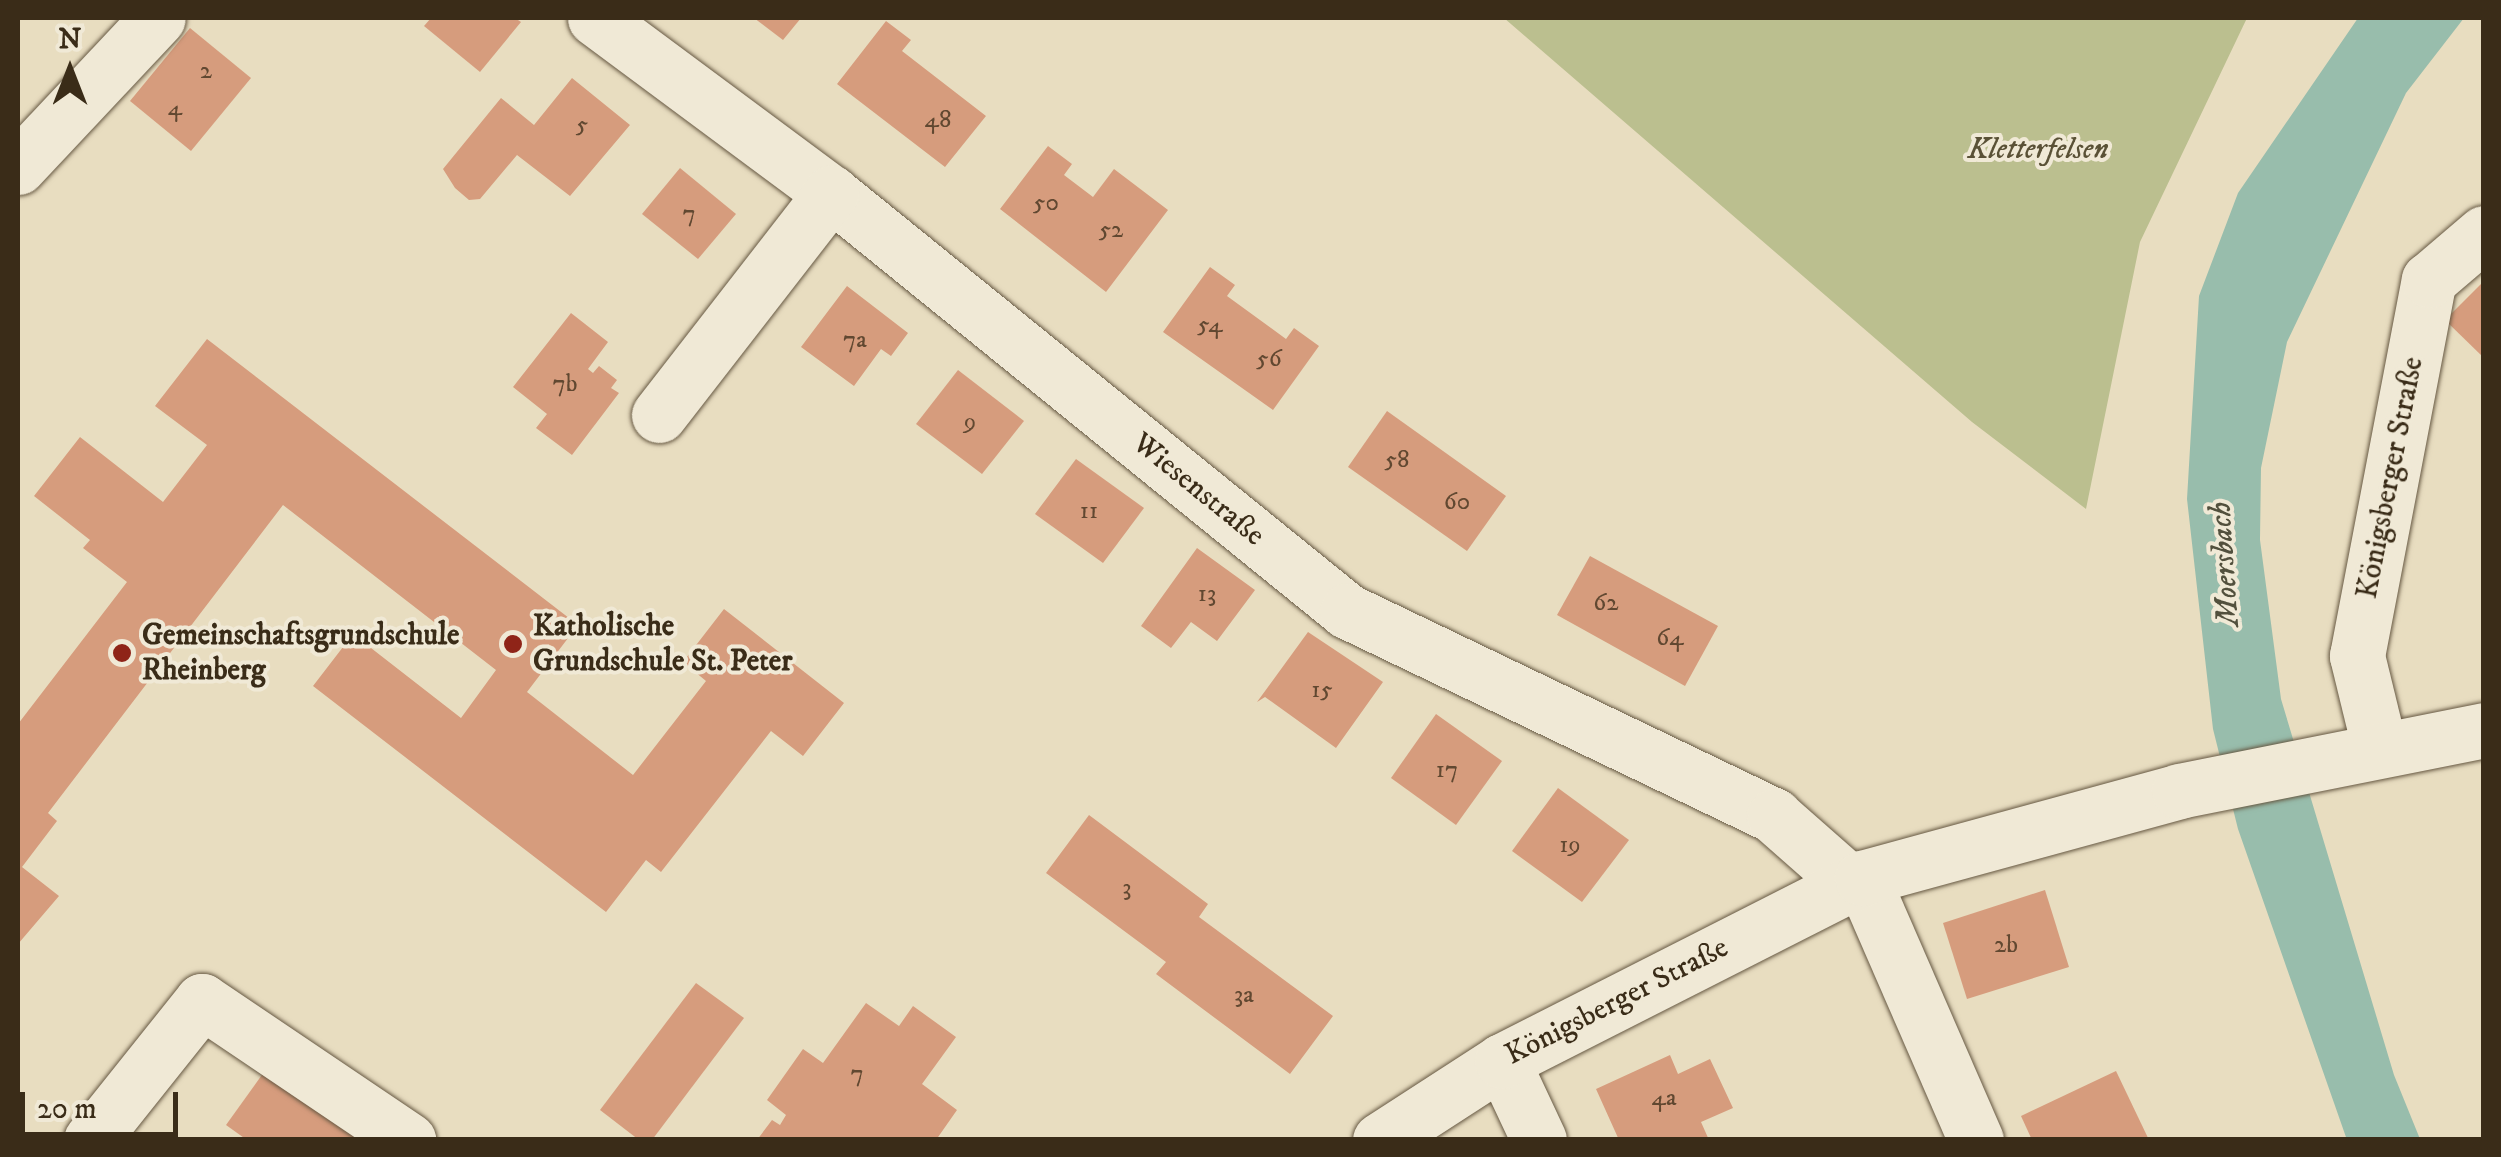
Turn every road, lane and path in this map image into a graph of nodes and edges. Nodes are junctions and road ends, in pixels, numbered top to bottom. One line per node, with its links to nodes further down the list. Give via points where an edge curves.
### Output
1 (158, 18): 3 (street)
2 (595, 18): 4 (street, Wiesenstraße)
3 (18, 167)
4 (831, 193): 6 (street); 9 (street, Wiesenstraße, via 1348,611 1774,816)
5 (2484, 234): 8 (street, Königsberger Straße, via 2430,280 2357,656)
6 (659, 416)
7 (2484, 730): 8 (street, Königsberger Straße)
8 (2379, 746): 9 (street, Königsberger Straße, via 2179,791)
9 (1856, 881): 10 (street, Königsberger Straße); 15 (street)
10 (1502, 1060): 13 (street, Königsberger Straße); 14 (street)
11 (91, 1140): 12 (street, via 202,1000)
12 (408, 1140)
13 (1380, 1140)
14 (1539, 1140)
15 (1976, 1140)

